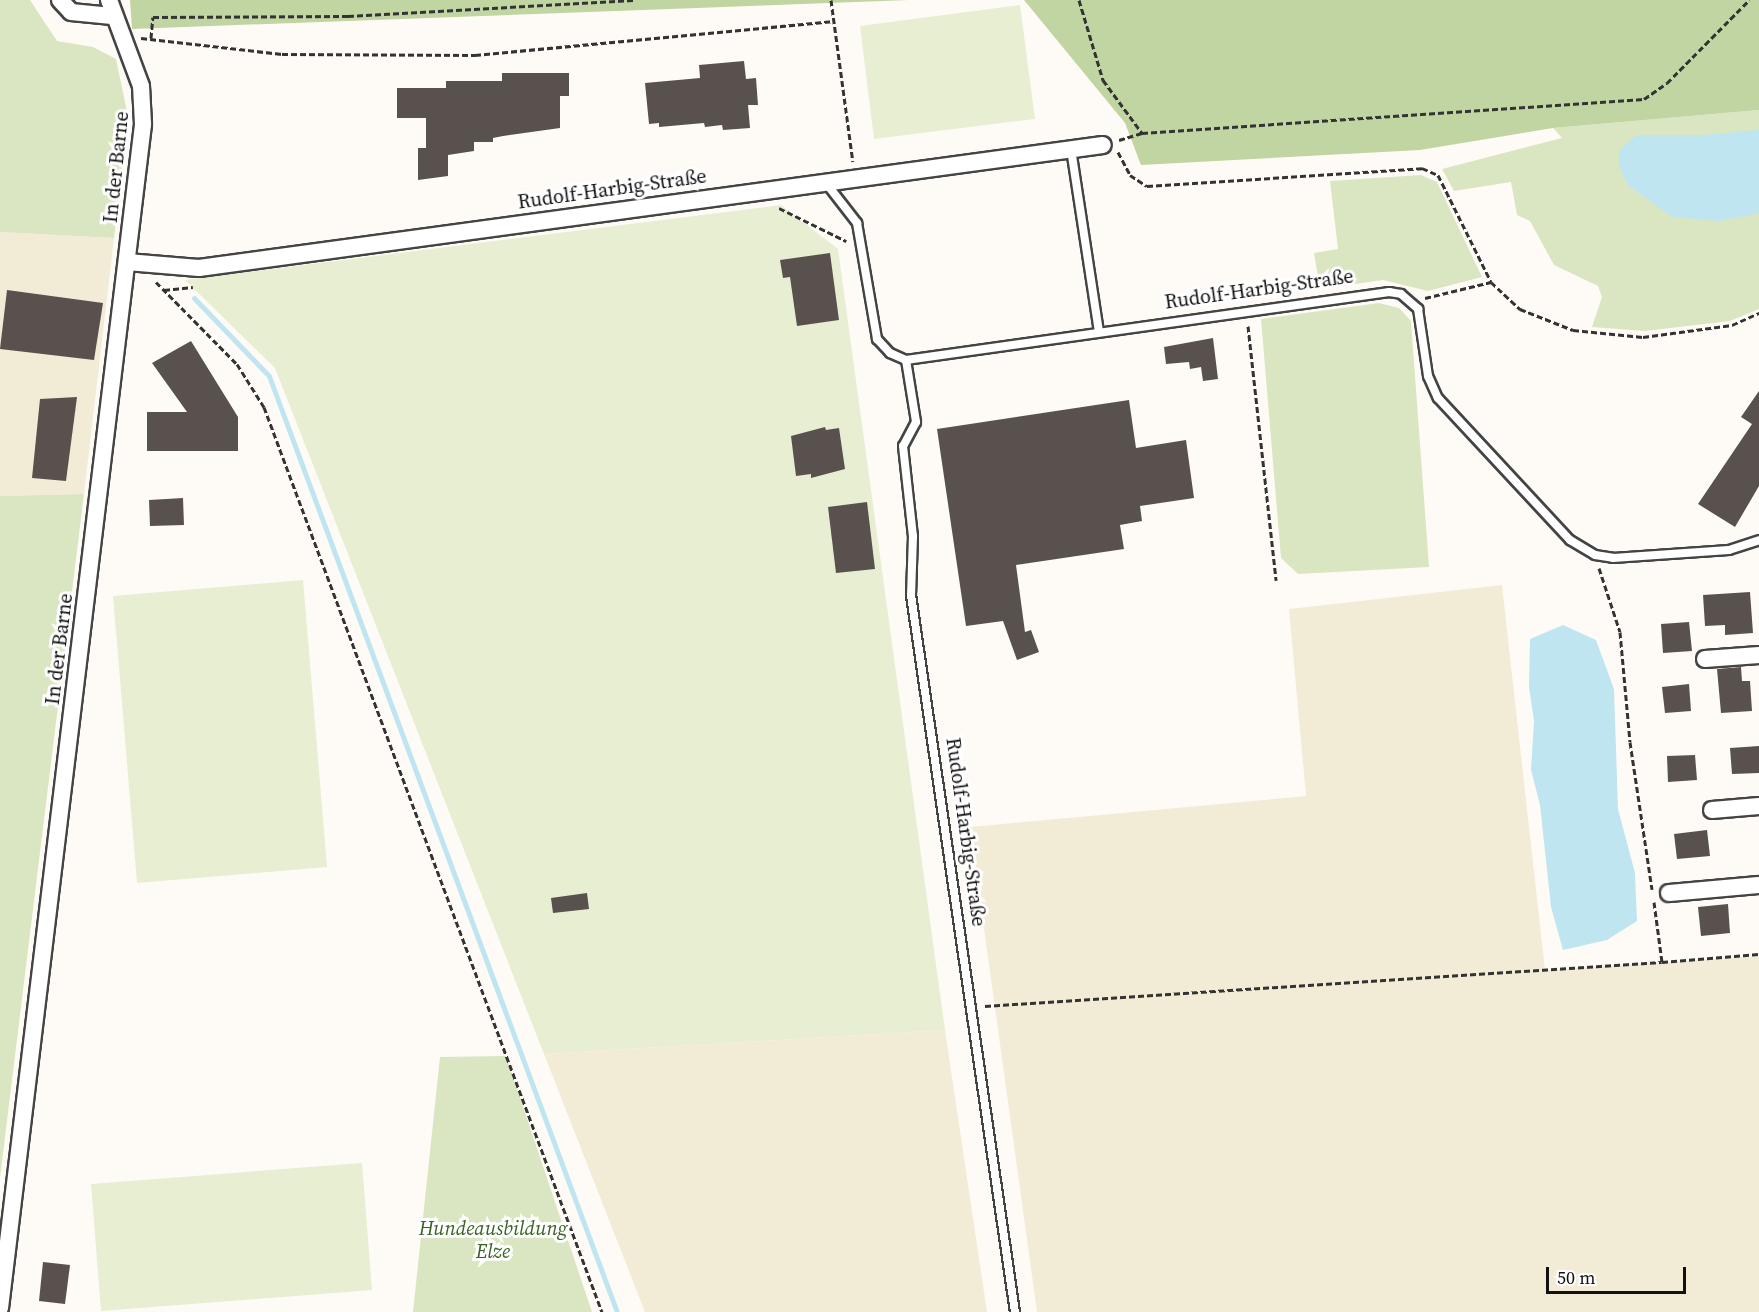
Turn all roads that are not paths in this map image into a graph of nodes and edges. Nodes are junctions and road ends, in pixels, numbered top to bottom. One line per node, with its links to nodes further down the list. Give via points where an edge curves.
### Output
1 (60, 0): 2 (street, via 71,12)
2 (111, 8): 6 (street, In der Barne, via 141,86 144,108)
3 (1103, 145): 4 (street, Rudolf-Harbig-Straße)
4 (1071, 149): 5 (street, Rudolf-Harbig-Straße); 7 (lane)
5 (824, 180): 6 (street, Rudolf-Harbig-Straße, via 199,268); 8 (lane, via 857,223 877,339 890,353)
6 (133, 263): 16 (street, In der Barne)
7 (1099, 332): 8 (lane, Rudolf-Harbig-Straße); 9 (lane, Rudolf-Harbig-Straße, via 1389,292 1412,301 1418,309 1428,376 1438,398 1570,540 1595,555 1613,558 1729,550)
8 (906, 360): 17 (lane, Rudolf-Harbig-Straße, via 916,422 903,446 913,536 911,595)
9 (1759, 540)
10 (1759, 655): 11 (street)
11 (1705, 659)
12 (1759, 806): 13 (street)
13 (1712, 810)
14 (1759, 885): 15 (street)
15 (1669, 893)
16 (0, 1308)
17 (1015, 1312)

